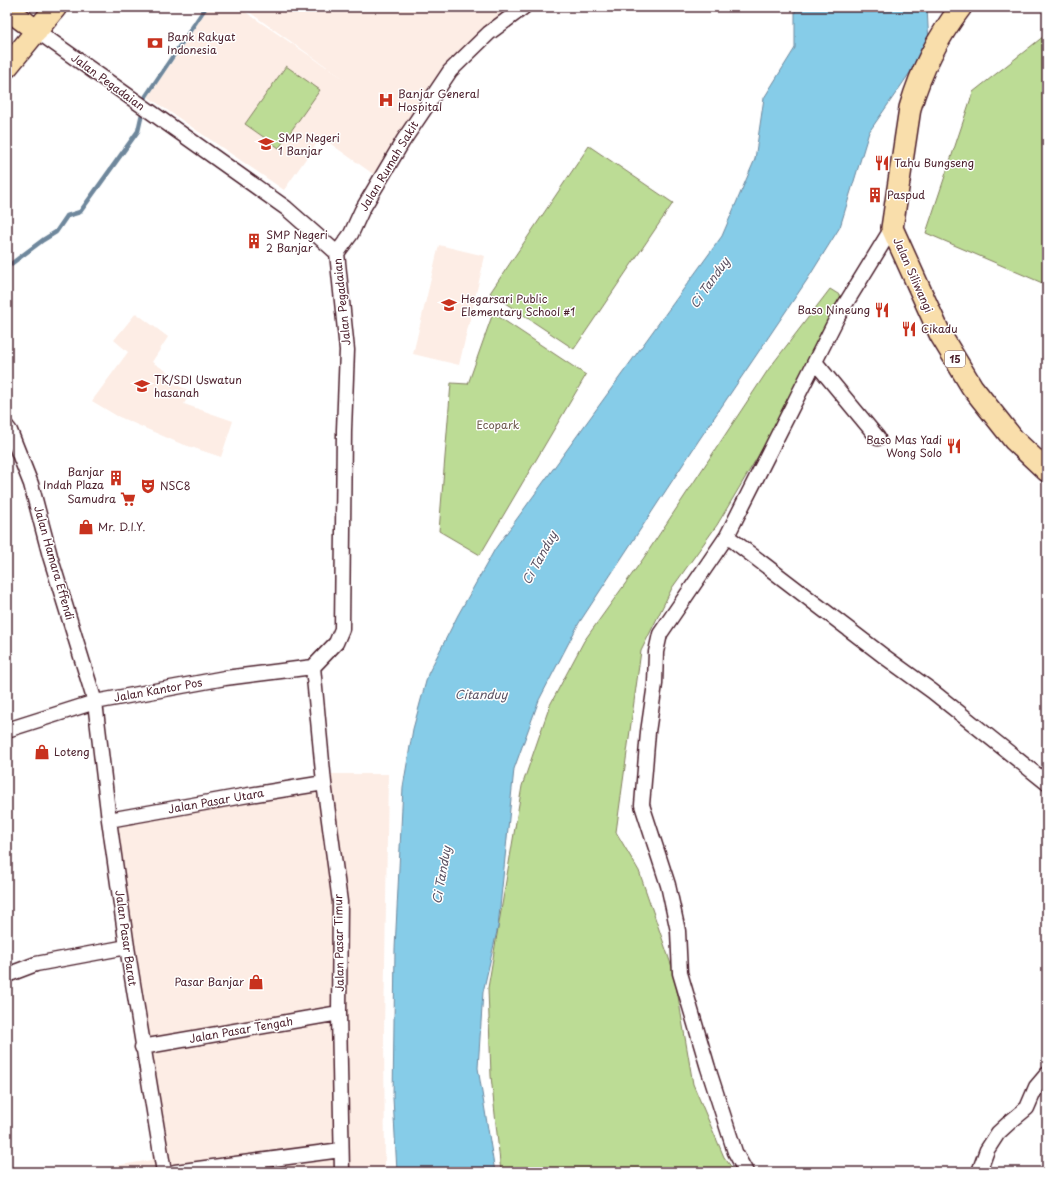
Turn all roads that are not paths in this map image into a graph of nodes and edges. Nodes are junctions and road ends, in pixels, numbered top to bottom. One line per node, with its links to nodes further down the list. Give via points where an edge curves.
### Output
1 (56, 7): 5 (highway)
2 (961, 7): 7 (highway, Jalan Siliwangi, via 940,37 915,91 910,108)
3 (7, 9): 5 (highway)
4 (518, 11): 8 (street, Jalan Rumah Sakit, via 489,33 450,71 402,141 351,234)
5 (37, 31): 6 (highway); 8 (street, Jalan Pegadaian, via 286,208)
6 (7, 67)
7 (892, 228): 9 (street, via 838,316); 12 (highway, Jalan Siliwangi / 15, via 940,334 972,388 1014,440)
8 (337, 253): 14 (street, Jalan Pegadaian, via 347,350 342,629 336,643)
9 (815, 362): 11 (street); 13 (street)
10 (7, 427): 15 (street, Jalan Hamara Effendi, via 31,484 50,556)
11 (878, 438)
12 (1047, 471)
13 (727, 536): 18 (street, via 932,691); 29 (street, via 660,634 656,652 642,805 668,885 678,931 680,973 690,1010 735,1152)
14 (313, 667): 15 (street, Jalan Kantor Pos, via 225,678); 17 (street, Jalan Pasar Timur)
15 (95, 702): 16 (street, Jalan Kantor Pos); 19 (street, Jalan Pasar Barat)
16 (7, 730)
17 (324, 783): 19 (street, Jalan Pasar Utara); 22 (street, Jalan Pasar Timur, via 340,902)
18 (1047, 783)
19 (109, 820): 20 (street, Jalan Pasar Barat)
20 (127, 947): 21 (street, via 36,964); 23 (street, Jalan Pasar Barat)
21 (7, 975)
22 (339, 1014): 23 (street, Jalan Pasar Tengah); 25 (street, Jalan Pasar Timur)
23 (142, 1046): 26 (street, Jalan Pasar Barat)
24 (1047, 1074): 30 (street, via 1036,1088 1027,1108 998,1134 987,1150)
25 (341, 1150): 27 (street); 28 (street, Jalan Pasar Timur)
26 (164, 1172)
27 (175, 1172)
28 (342, 1172)
29 (746, 1172)
30 (979, 1172)

